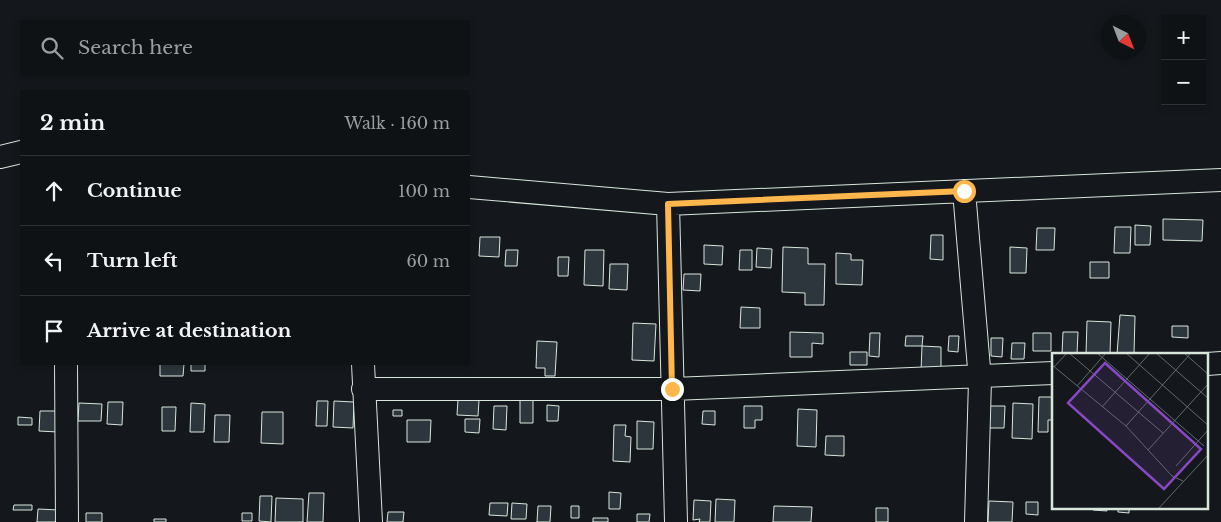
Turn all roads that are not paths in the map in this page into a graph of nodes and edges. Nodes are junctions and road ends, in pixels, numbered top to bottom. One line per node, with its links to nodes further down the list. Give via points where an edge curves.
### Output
1 (20, 152): 2 (street)
2 (0, 157)
3 (1221, 180): 5 (street)
4 (470, 187): 6 (street)
5 (964, 191): 6 (street); 12 (street)
6 (668, 204): 14 (street)
7 (1221, 363): 8 (street)
8 (1208, 364)
9 (66, 365): 15 (street)
10 (363, 365): 13 (street)
11 (1052, 372): 12 (street)
12 (980, 377): 14 (street); 18 (street)
13 (364, 389): 14 (street); 16 (street)
14 (672, 389): 17 (street)
15 (66, 522)
16 (371, 522)
17 (676, 522)
18 (976, 522)

